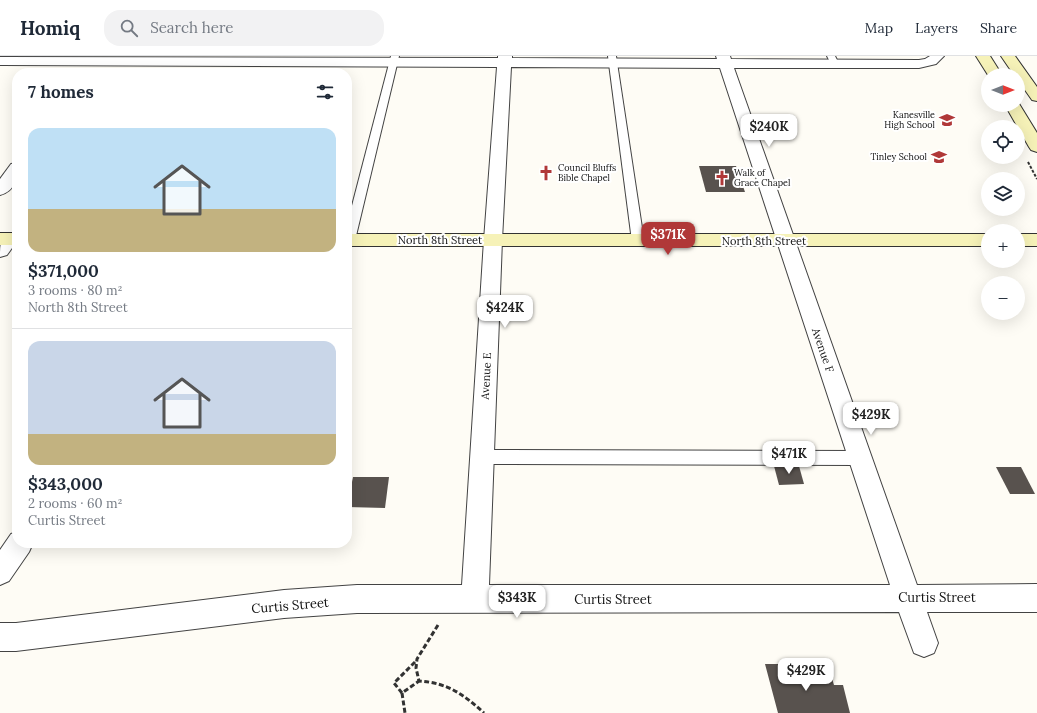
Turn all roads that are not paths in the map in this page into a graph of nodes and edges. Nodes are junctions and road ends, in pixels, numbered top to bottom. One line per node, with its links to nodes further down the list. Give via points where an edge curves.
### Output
1 (983, 56): 13 (main road)
2 (1008, 56): 14 (main road)
3 (936, 58): 9 (street, via 919,64)
4 (101, 59): 10 (street); 11 (street); 12 (street)
5 (394, 59): 6 (street); 11 (street); 19 (lane)
6 (504, 59): 7 (street); 21 (street, Avenue E)
7 (613, 60): 8 (street); 25 (lane)
8 (725, 60): 9 (street); 26 (street, Avenue F)
9 (833, 60)
10 (0, 61)
11 (282, 64)
12 (94, 68)
13 (991, 68)
14 (1037, 97)
15 (1017, 112): 16 (main road)
16 (1037, 147)
17 (12, 174): 18 (street)
18 (0, 190)
19 (352, 224)
20 (352, 240): 21 (main road, North 8th Street)
21 (493, 240): 25 (main road, North 8th Street); 27 (street, Avenue E)
22 (981, 240): 26 (main road, North 8th Street)
23 (1025, 240): 24 (main road)
24 (1037, 240)
25 (638, 241): 26 (main road, North 8th Street)
26 (785, 241): 28 (street, Avenue F)
27 (482, 457): 28 (lane); 33 (street, Avenue E)
28 (860, 458): 31 (street, Avenue F)
29 (17, 548): 30 (street)
30 (0, 572)
31 (908, 597): 32 (street, Curtis Street); 33 (street, Curtis Street); 35 (street, Avenue F)
32 (1037, 598)
33 (463, 600): 34 (street, Curtis Street, via 357,599 284,604)
34 (0, 637)
35 (924, 643)

